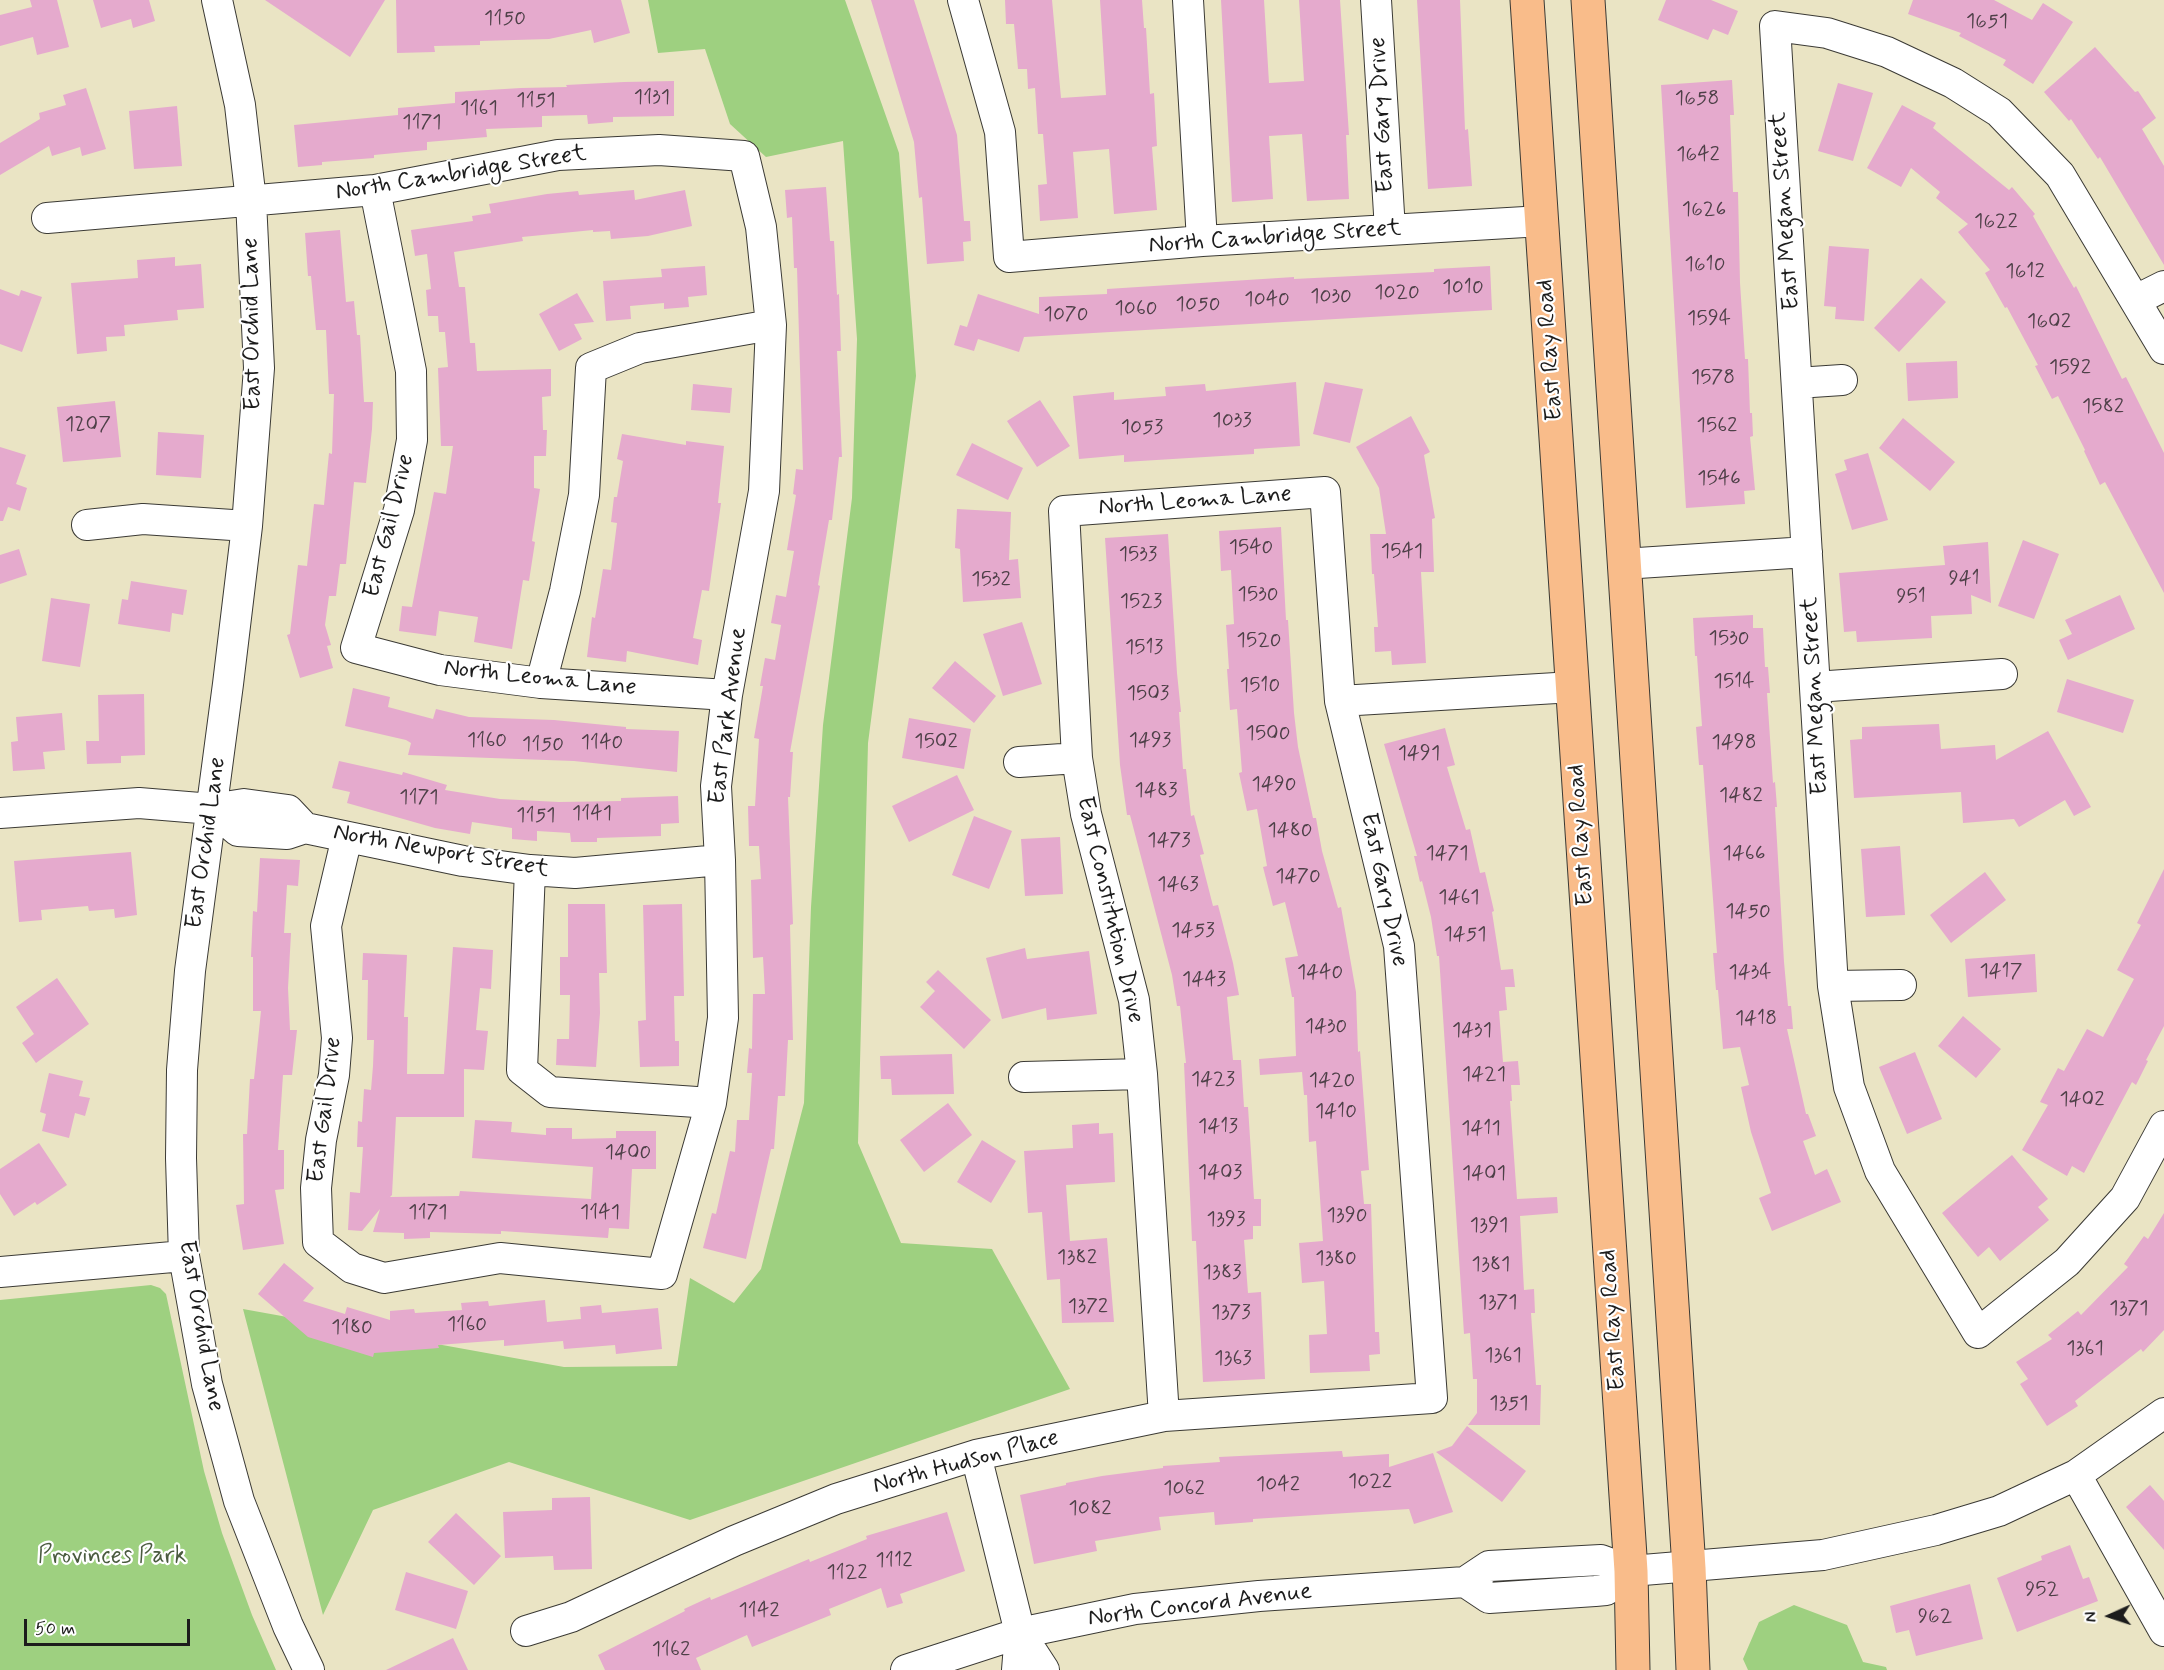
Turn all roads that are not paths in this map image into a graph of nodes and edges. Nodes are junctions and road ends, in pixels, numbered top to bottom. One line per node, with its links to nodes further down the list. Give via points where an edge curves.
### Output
1 (216, 0): 9 (street, East Orchid Lane, via 240,105)
2 (963, 0): 13 (street, North Cambridge Street, via 1000,132 1009,257)
3 (1188, 0): 13 (street)
4 (1376, 0): 12 (street, East Gary Drive)
5 (1527, 0): 11 (main road, East Ray Road)
6 (1588, 0): 25 (main road)
7 (744, 156): 8 (street, North Cambridge Street, via 659,150 558,155); 16 (street, East Park Avenue, via 761,227)
8 (375, 190): 9 (street, North Cambridge Street); 26 (street, East Gail Drive, via 411,371 412,440 399,510)
9 (250, 201): 10 (street, North Cambridge Street); 23 (street, East Orchid Lane, via 259,368)
10 (48, 218)
11 (1542, 221): 12 (street, North Cambridge Street); 29 (main road, East Ray Road)
12 (1389, 230): 13 (street, North Cambridge Street)
13 (1202, 241)
14 (2164, 286): 15 (street)
15 (2136, 300): 17 (street); 19 (street, East Megan Street, via 2060,175 1999,112 1953,83 1887,52 1827,33 1775,26)
16 (771, 325): 28 (street, via 640,348 591,368 584,495); 31 (street, East Park Avenue, via 764,491)
17 (2164, 349)
18 (1842, 380): 19 (street)
19 (1797, 383): 24 (street, East Megan Street)
20 (1325, 492): 21 (street, North Leoma Lane); 32 (street, East Gary Drive)
21 (1064, 511): 33 (street, East Constitution Drive)
22 (87, 525): 23 (street, via 143,519)
23 (247, 526): 35 (street, East Orchid Lane)
24 (1807, 552): 25 (street); 30 (street, East Megan Street)
25 (1623, 564): 54 (main road)
26 (356, 648): 28 (street, North Leoma Lane, via 440,670)
27 (2002, 674): 30 (street)
28 (541, 683): 31 (street, North Leoma Lane)
29 (1573, 687): 32 (street); 55 (main road, East Ray Road)
30 (1815, 687): 41 (street, East Megan Street)
31 (727, 695): 38 (street, East Park Avenue, via 716,786)
32 (1340, 701): 49 (street, East Gary Drive, via 1399,946)
33 (1077, 758): 34 (street); 42 (street, East Constitution Drive, via 1086,814 1134,1000)
34 (1019, 762)
35 (212, 809): 36 (street, North Newport Street, via 139,803); 37 (street, North Newport Street, via 244,804 288,810 305,828); 46 (street, East Orchid Lane, via 190,971 182,1070)
36 (0, 813)
37 (348, 837): 39 (street, North Newport Street, via 463,861); 48 (street, East Gail Drive, via 326,926 337,1038 316,1188 318,1242 352,1268 384,1278 500,1258)
38 (720, 860): 39 (street, North Newport Street, via 575,873); 44 (street, East Park Avenue, via 723,1018)
39 (530, 870): 44 (street, via 522,1070 550,1092)
40 (1900, 985): 41 (street)
41 (1833, 986): 45 (street, East Megan Street, via 1849,1087 1880,1171 1978,1333 2067,1262 2125,1198)
42 (1142, 1074): 43 (street); 51 (street, East Constitution Drive)
43 (1024, 1077)
44 (711, 1102): 48 (street, East Park Avenue)
45 (2164, 1126)
46 (184, 1256): 47 (street); 59 (street, East Orchid Lane, via 207,1384 239,1501)
47 (0, 1272)
48 (662, 1274)
49 (1432, 1398): 51 (street, North Hudson Place)
50 (2164, 1413): 53 (street)
51 (1164, 1416): 52 (street, North Hudson Place)
52 (976, 1455): 56 (street, North Hudson Place, via 836,1499 734,1541 571,1617); 58 (street)
53 (2076, 1475): 54 (street, via 1999,1511 1936,1530 1823,1555); 57 (street)
54 (1689, 1568): 55 (street); 64 (main road)
55 (1631, 1572): 58 (street, North Concord Avenue, via 1606,1590 1489,1598 1465,1582 1259,1596 1135,1609); 63 (main road, East Ray Road)
56 (526, 1631)
57 (2164, 1631)
58 (1020, 1633): 60 (street, North Concord Avenue); 61 (street); 62 (street)
59 (309, 1670)
60 (906, 1670)
61 (1017, 1670)
62 (1044, 1670)
63 (1633, 1670)
64 (1693, 1670)

